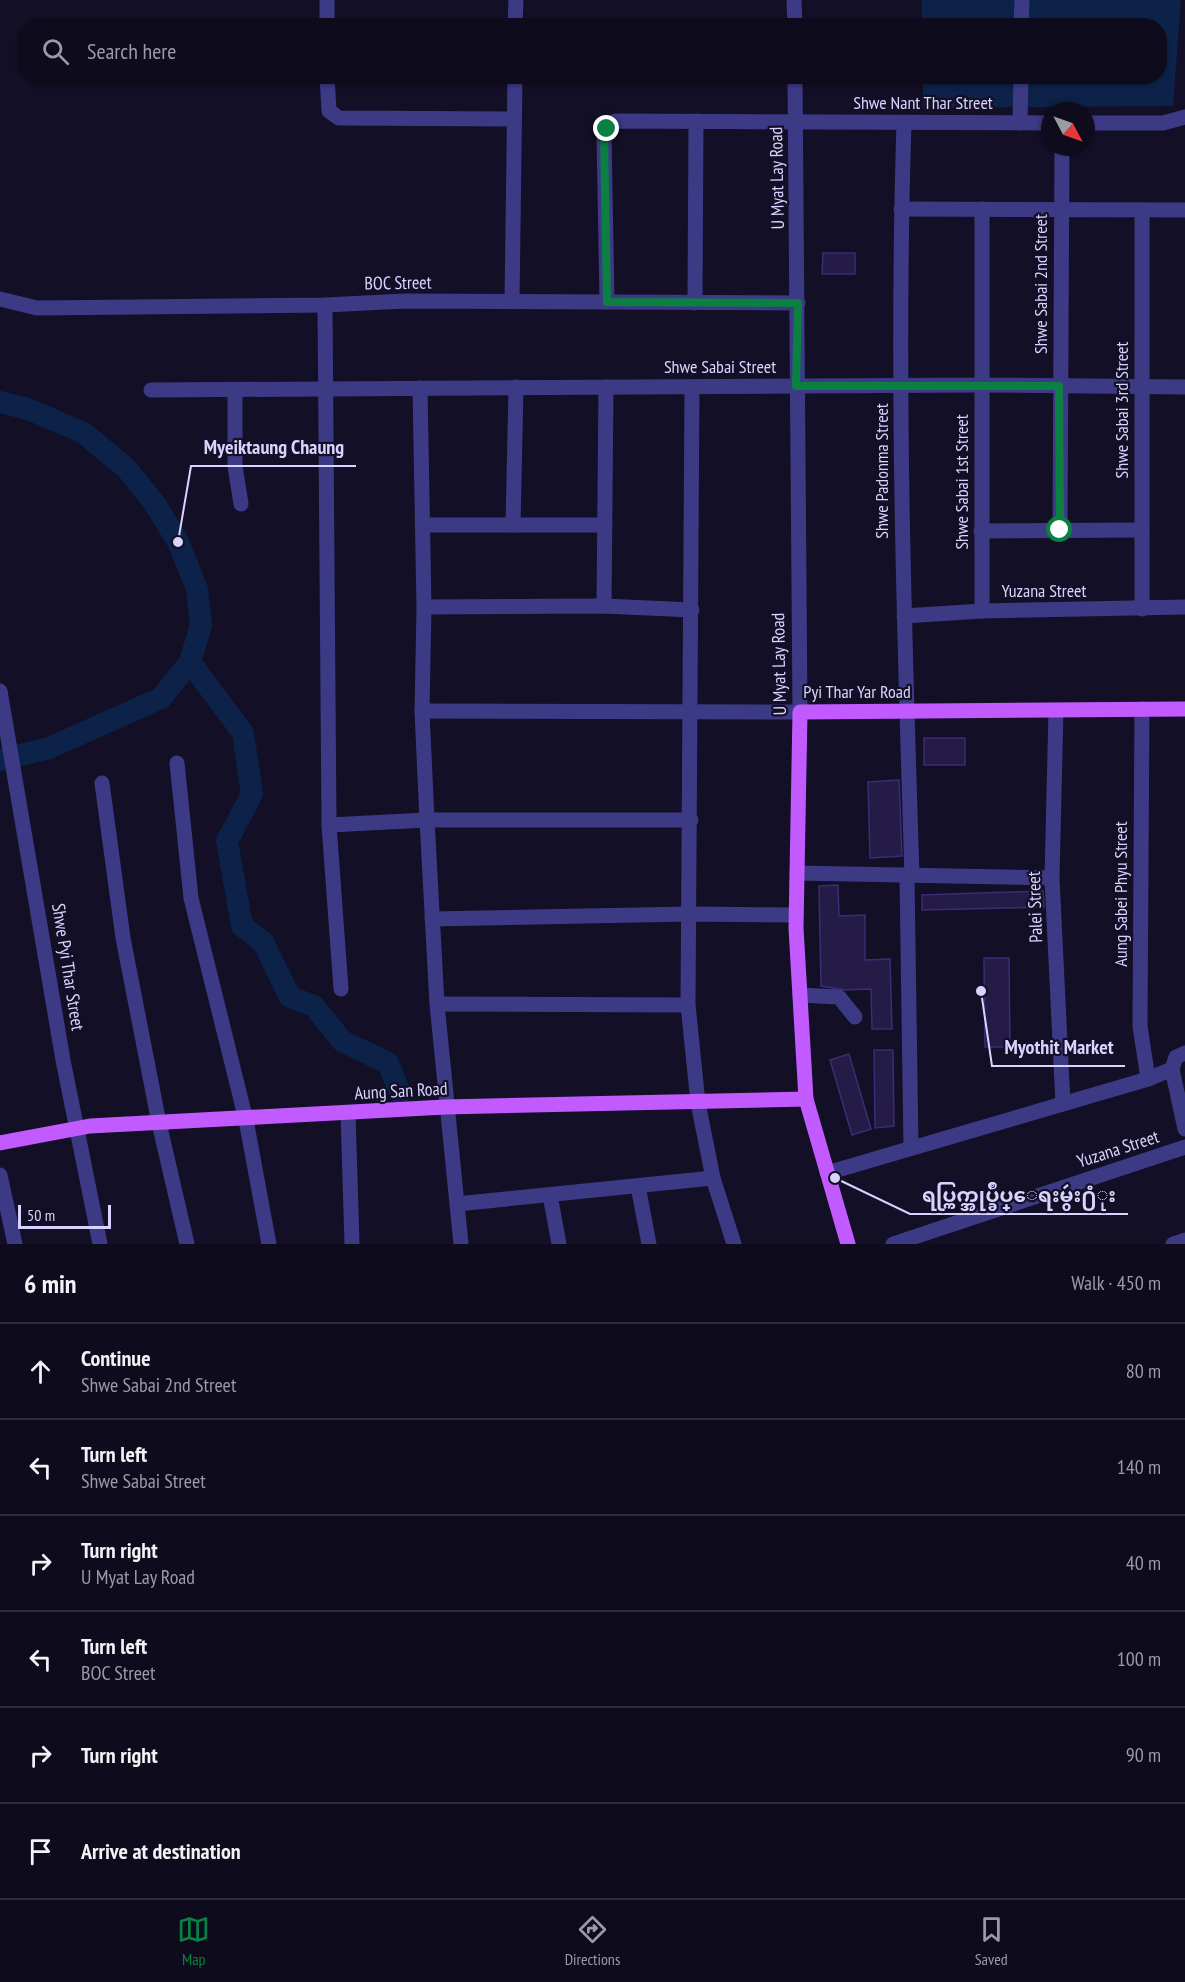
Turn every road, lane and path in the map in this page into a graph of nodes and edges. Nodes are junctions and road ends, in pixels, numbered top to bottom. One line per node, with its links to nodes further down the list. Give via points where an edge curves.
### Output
1 (327, 0): 5 (street)
2 (516, 0): 6 (street)
3 (794, 0): 7 (street)
4 (1022, 0): 8 (street)
5 (327, 18)
6 (515, 18)
7 (795, 18)
8 (1022, 18)
9 (327, 84): 14 (street, via 329,111 339,118)
10 (515, 84): 14 (street)
11 (795, 84): 16 (street, U Myat Lay Road)
12 (1021, 84): 18 (street)
13 (1185, 116): 20 (street, via 1163,123)
14 (514, 119): 28 (street)
15 (696, 121): 16 (street, Shwe Nant Thar Street); 29 (street, Shwe Nant Thar Street, via 615,121 604,135); 30 (street)
16 (796, 121): 17 (street, Shwe Nant Thar Street); 31 (street, U Myat Lay Road)
17 (904, 123): 18 (street, Shwe Nant Thar Street); 22 (street, Shwe Padonma Street)
18 (1020, 123): 19 (street, Shwe Nant Thar Street)
19 (1041, 123)
20 (1095, 123)
21 (1062, 156): 24 (street, Shwe Sabai 2nd Street)
22 (901, 209): 23 (street); 39 (street, Shwe Padonma Street)
23 (982, 209): 24 (street); 33 (street, Shwe Sabai 1st Street)
24 (1061, 210): 25 (street); 35 (street, Shwe Sabai 2nd Street)
25 (1142, 210): 26 (street); 40 (street, Shwe Sabai 3rd Street)
26 (1185, 210)
27 (0, 299): 32 (street, BOC Street, via 37,308)
28 (512, 302): 29 (street, BOC Street); 32 (street, BOC Street)
29 (607, 302): 30 (street, BOC Street)
30 (694, 303): 31 (street, BOC Street)
31 (798, 303): 34 (street, U Myat Lay Road)
32 (325, 305): 42 (street)
33 (981, 385): 35 (street, Shwe Sabai Street); 39 (street, Shwe Sabai Street); 52 (street, Shwe Sabai 1st Street)
34 (796, 386): 38 (street, Shwe Sabai Street); 39 (street, Shwe Sabai Street); 66 (street, U Myat Lay Road)
35 (1059, 386): 40 (street, Shwe Sabai Street); 50 (street, Shwe Sabai 2nd Street)
36 (516, 387): 37 (street, Shwe Sabai Street); 43 (street, Shwe Sabai Street); 48 (street)
37 (606, 387): 38 (street, Shwe Sabai Street); 49 (street)
38 (692, 387): 56 (street)
39 (902, 387): 59 (street, Shwe Padonma Street)
40 (1140, 387): 41 (street, Shwe Sabai Street); 51 (street, Shwe Sabai 3rd Street)
41 (1185, 387)
42 (327, 388): 43 (street, Shwe Sabai Street); 45 (street, Shwe Sabai Street); 72 (street)
43 (420, 388): 47 (street)
44 (151, 390): 45 (street, Shwe Sabai Street)
45 (235, 390): 46 (street, via 235,466)
46 (241, 504)
47 (422, 525): 48 (street); 54 (street)
48 (513, 525): 49 (street)
49 (605, 525): 53 (street)
50 (1060, 530): 51 (street); 52 (street)
51 (1142, 530): 57 (street, Shwe Sabai 3rd Street)
52 (981, 531): 58 (street, Shwe Sabai 1st Street)
53 (604, 606): 54 (street); 56 (street)
54 (424, 607): 65 (street)
55 (1185, 607): 57 (street, Yuzana Street)
56 (692, 609): 63 (street)
57 (1142, 609): 58 (street, Yuzana Street)
58 (982, 611): 59 (street, Yuzana Street)
59 (904, 616): 67 (street, Shwe Padonma Street)
60 (0, 691): 94 (street, Shwe Pyi Thar Street)
61 (1142, 709): 62 (main road, Pyi Thar Yar Road); 64 (main road, Pyi Thar Yar Road); 86 (street, Aung Sabei Phyu Street, via 1140,1026)
62 (1185, 709)
63 (692, 710): 65 (street, Pyi Thar Yar Road); 66 (street, Pyi Thar Yar Road); 70 (street)
64 (1056, 710): 67 (main road, Pyi Thar Yar Road); 75 (street, Palei Street)
65 (422, 711): 71 (street)
66 (800, 711): 67 (main road, Pyi Thar Yar Road); 73 (main road, U Myat Lay Road)
67 (907, 711): 74 (street, Shwe Padonma Street)
68 (177, 763): 92 (street, via 191,898)
69 (102, 783): 93 (street, via 123,938)
70 (691, 819): 71 (street); 76 (street)
71 (427, 820): 72 (street); 78 (street)
72 (329, 825): 79 (street)
73 (797, 873): 74 (street); 77 (main road, U Myat Lay Road)
74 (910, 876): 75 (street); 98 (street, Shwe Padonma Street)
75 (1052, 879): 89 (street, Palei Street)
76 (689, 914): 77 (street); 78 (street); 82 (street)
77 (796, 915): 80 (main road, U Myat Lay Road)
78 (432, 919): 81 (street)
79 (341, 989)
80 (800, 995): 83 (street, via 839,996); 87 (main road, U Myat Lay Road)
81 (437, 1004): 82 (street); 90 (street)
82 (688, 1005): 88 (street)
83 (855, 1017)
84 (1185, 1053): 85 (street, via 1176,1057)
85 (1172, 1069): 86 (street); 95 (street)
86 (1148, 1079): 89 (street)
87 (806, 1099): 88 (main road, Aung San Road); 99 (main road, U Myat Lay Road)
88 (698, 1103): 90 (main road, Aung San Road); 101 (street)
89 (1063, 1104): 98 (street)
90 (445, 1107): 91 (main road, Aung San Road); 104 (street)
91 (348, 1113): 92 (main road, Aung San Road); 110 (street)
92 (246, 1120): 93 (main road, Aung San Road); 109 (street)
93 (159, 1123): 94 (main road, Aung San Road); 108 (street)
94 (76, 1128): 96 (main road, Aung San Road); 107 (street, Shwe Pyi Thar Street)
95 (1185, 1129)
96 (0, 1143)
97 (1185, 1147): 116 (street, Yuzana Street)
98 (911, 1148): 99 (street)
99 (827, 1173): 115 (main road, U Myat Lay Road)
100 (0, 1176): 106 (street)
101 (713, 1178): 102 (street); 114 (street)
102 (638, 1186): 103 (street); 113 (street)
103 (550, 1195): 104 (street); 112 (street)
104 (457, 1204): 111 (street)
105 (1185, 1240): 117 (street)
106 (15, 1244)
107 (100, 1244)
108 (187, 1244)
109 (269, 1244)
110 (352, 1244)
111 (461, 1244)
112 (559, 1244)
113 (649, 1244)
114 (734, 1244)
115 (848, 1244)
116 (893, 1244)
117 (1173, 1244)

